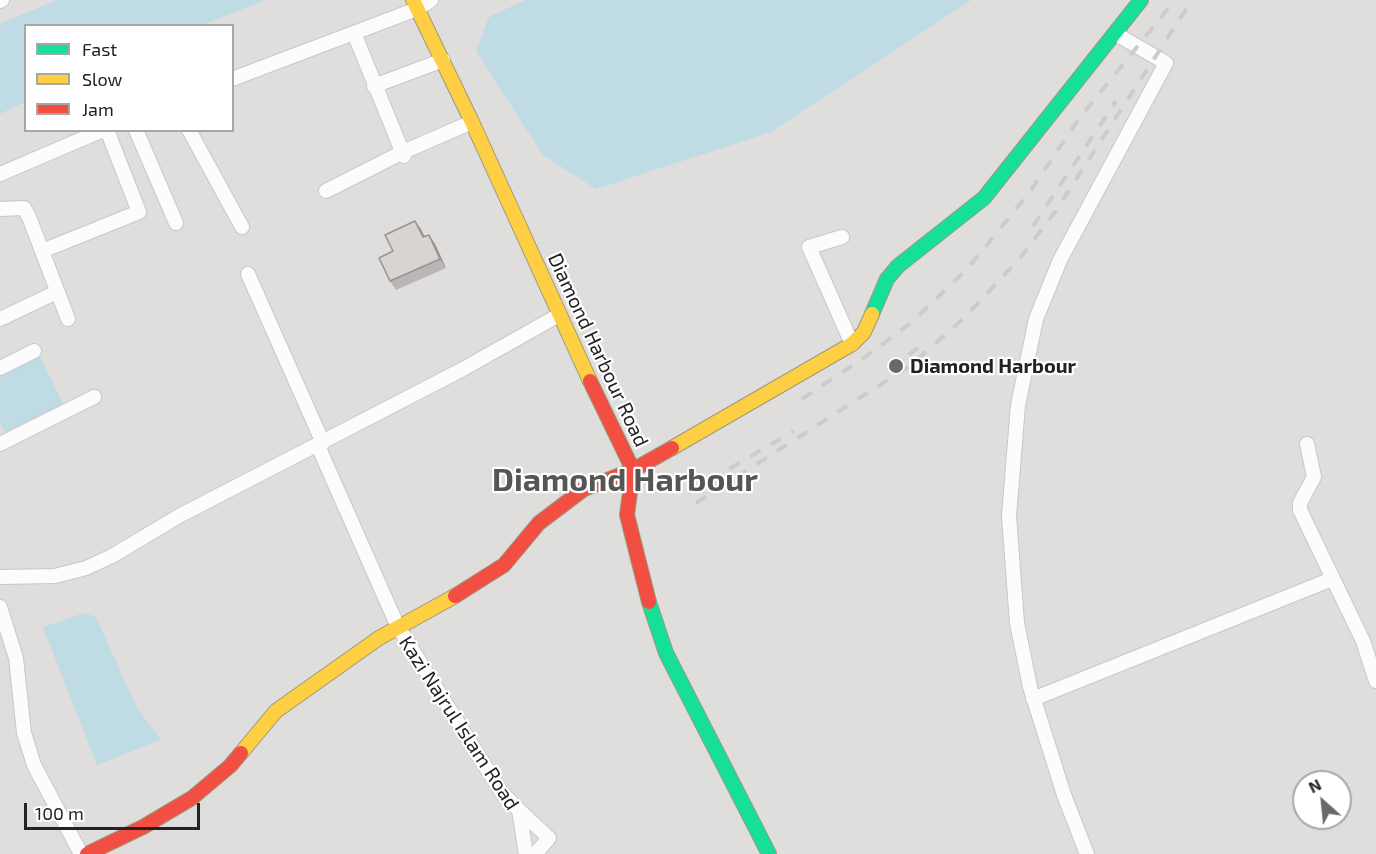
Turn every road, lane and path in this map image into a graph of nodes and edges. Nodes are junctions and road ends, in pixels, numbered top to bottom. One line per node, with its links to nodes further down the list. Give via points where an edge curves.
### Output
1 (431, 0): 3 (street)
2 (1141, 0): 5 (main road)
3 (415, 4): 4 (street); 6 (main road, Diamond Harbour Road)
4 (354, 33): 7 (street); 8 (street)
5 (1116, 34): 27 (main road, via 984,198 898,266 887,279 864,332); 40 (street, via 1166,63 1047,287 1024,365 1009,516 1017,623)
6 (443, 60): 8 (street); 9 (main road, Diamond Harbour Road)
7 (234, 78)
8 (374, 86): 14 (street)
9 (472, 122): 14 (street); 24 (main road, Diamond Harbour Road)
10 (98, 132): 15 (street)
11 (109, 132): 21 (street, via 139,212)
12 (137, 132): 18 (street)
13 (190, 132): 19 (street)
14 (403, 154): 16 (street)
15 (0, 174)
16 (326, 191)
17 (0, 209): 21 (street, via 24,208)
18 (176, 224)
19 (242, 227)
20 (842, 237): 27 (street, via 809,248)
21 (42, 251): 23 (street)
22 (248, 274): 32 (street, Kazi Najrul Islam Road)
23 (57, 292): 25 (street); 26 (street)
24 (559, 315): 32 (street); 34 (main road, Diamond Harbour Road)
25 (0, 319)
26 (68, 319)
27 (852, 344): 34 (main road)
28 (34, 351): 29 (street)
29 (0, 368)
30 (94, 397): 31 (street)
31 (0, 444)
32 (321, 444): 35 (street, via 86,568 55,576); 38 (street, Kazi Najrul Islam Road)
33 (1306, 444): 36 (street, via 1314,477 1299,510)
34 (633, 470): 38 (main road, via 584,489 539,524 504,565); 46 (main road, Diamond Harbour Road, via 627,515 666,653)
35 (0, 577)
36 (1332, 579): 39 (street, via 1363,641); 40 (street)
37 (0, 607): 42 (street, via 16,658 24,733 34,765)
38 (398, 627): 41 (street, Kazi Najrul Islam Road, via 502,793); 43 (main road, via 276,711 230,766 192,798)
39 (1376, 681)
40 (1033, 699): 47 (street)
41 (519, 810): 44 (street, Kazi Najrul Islam Road); 45 (street, via 549,837)
42 (81, 854)
43 (87, 854)
44 (526, 854)
45 (535, 854)
46 (769, 854)
47 (1087, 854)

